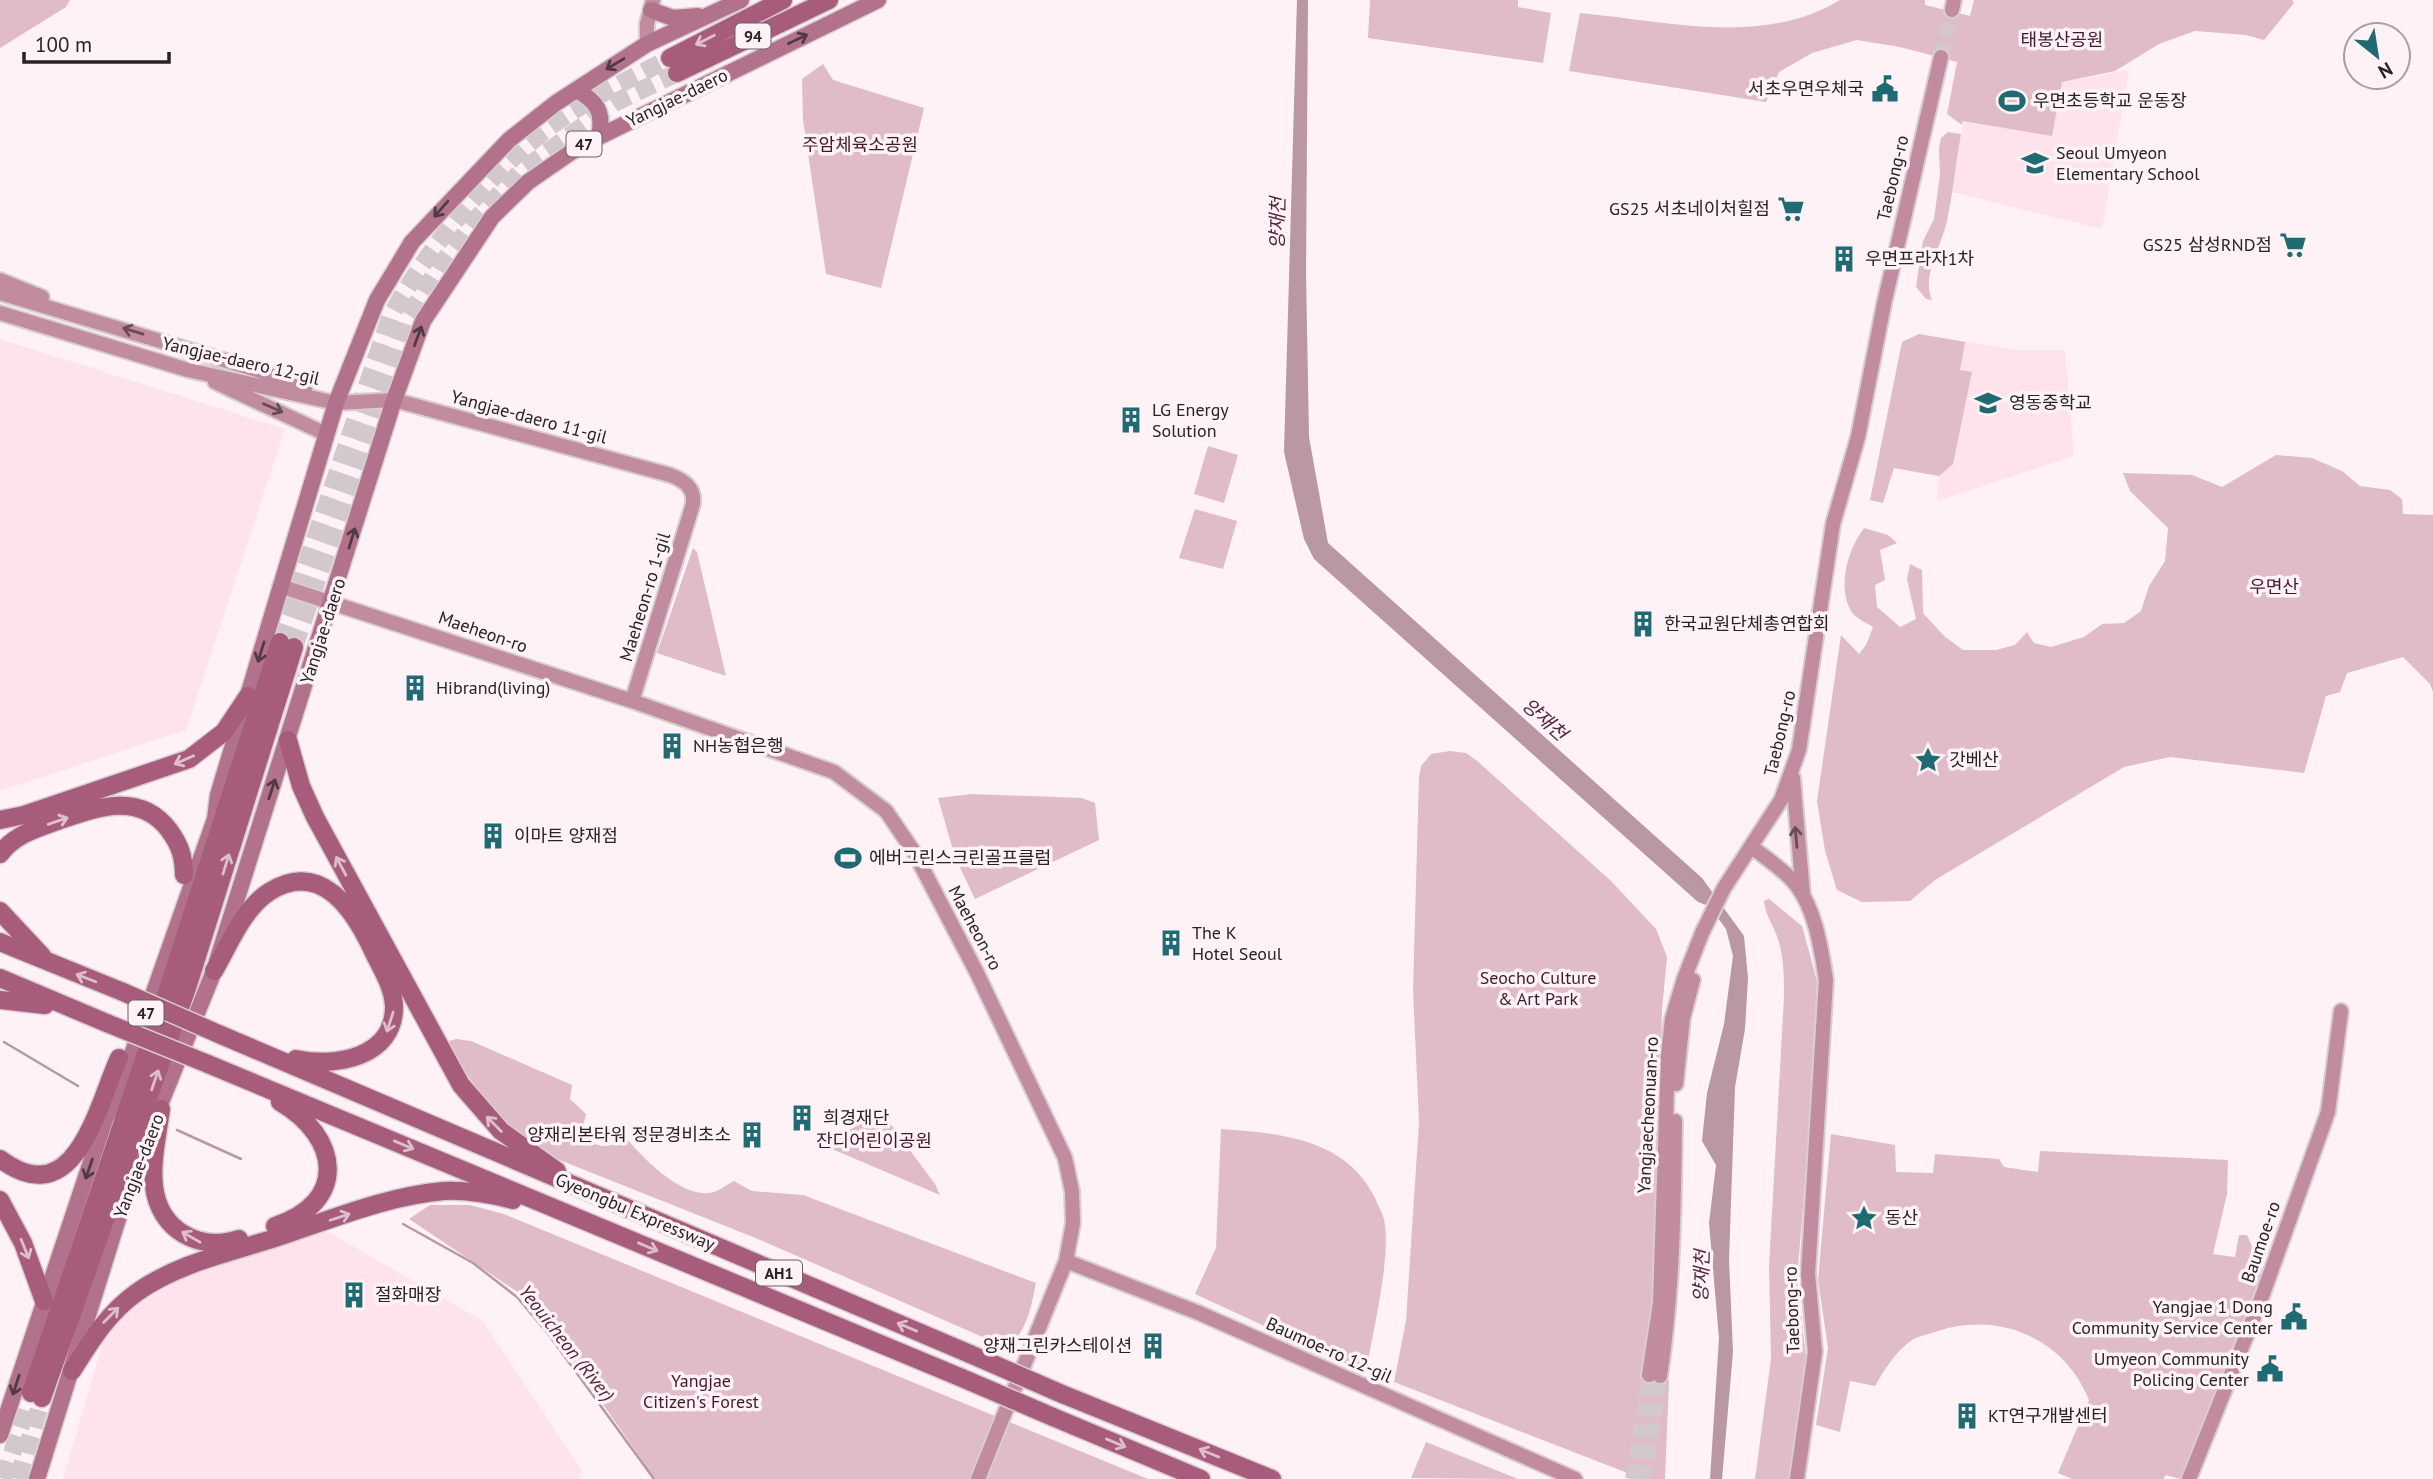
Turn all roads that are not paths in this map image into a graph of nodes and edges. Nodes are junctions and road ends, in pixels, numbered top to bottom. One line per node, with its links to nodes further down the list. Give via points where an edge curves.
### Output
1 (741, 0): 6 (main road, 47)
2 (783, 0): 4 (highway, Yangjae-daero / 94, one-way to 4, via 673,66)
3 (878, 0): 10 (main road, Yangjae-daero / 47, one-way to 3)
4 (826, 2)
5 (652, 5): 6 (main road, via 673,18 687,19); 7 (street)
6 (724, 9): 7 (main road, 47)
7 (647, 44): 9 (main road, 47, one-way to 9)
8 (1941, 57): 28 (street, Taebong-ro, via 1858,437 1833,524 1804,729)
9 (576, 90): 10 (main road, via 595,101 599,109); 19 (main road, 47, one-way to 19, via 509,140 412,242 377,300)
10 (599, 136): 18 (main road, Yangjae-daero / 47, one-way to 10, via 423,321 492,217 528,182)
11 (0, 280): 15 (street)
12 (0, 293): 15 (street, Yangjae-daero 12-gil)
13 (0, 313): 16 (street, Yangjae-daero 12-gil)
14 (0, 322): 16 (street)
15 (104, 323): 19 (street, Yangjae-daero 12-gil, one-way to 15, via 260,370)
16 (134, 355): 17 (street, Yangjae-daero 12-gil)
17 (188, 370): 19 (street, Yangjae-daero 12-gil); 20 (street, one-way to 20)
18 (394, 400): 19 (street, Yangjae-daero 11-gil); 21 (street, Yangjae-daero 11-gil, via 670,475 689,486); 23 (main road, Yangjae-daero / 47, one-way to 18)
19 (335, 403): 20 (main road, 47)
20 (326, 434): 22 (main road, 47)
21 (693, 505): 26 (street, Maeheon-ro 1-gil)
22 (280, 586): 23 (street, Maeheon-ro); 25 (main road, 47, one-way to 25)
23 (332, 603): 26 (street, Maeheon-ro); 27 (main road, Yangjae-daero / 47)
24 (287, 645): 56 (highway, Yangjae-daero, via 187,988)
25 (248, 696): 29 (main road, 47); 30 (highway, one-way to 30, via 223,732 189,759)
26 (632, 701): 52 (street, Maeheon-ro, via 834,772 886,811 914,852 977,972 1065,1158 1073,1202)
27 (288, 740): 38 (main road, Yangjae-daero / 47, one-way to 27); 49 (highway, one-way to 27, via 501,1131 454,1076 315,817)
28 (1792, 774): 31 (street, Taebong-ro); 34 (street, one-way to 28)
29 (218, 795): 33 (main road, via 206,814); 47 (main road, 47, via 211,831)
30 (0, 820)
31 (1753, 848): 34 (street, Taebong-ro, via 1793,881); 55 (street, Yangjaecheonuan-ro, via 1718,898 1672,1019)
32 (0, 854): 33 (highway, one-way to 33, via 32,830 104,807 131,805 154,815 167,828 184,858)
33 (184, 875): 44 (main road)
34 (1804, 899): 65 (street, Taebong-ro, via 1826,980 1808,1274 1815,1352)
35 (0, 911): 37 (highway)
36 (0, 942): 37 (highway, Gyeongbu Expressway)
37 (49, 964): 43 (highway, Gyeongbu Expressway, one-way to 37, bridge)
38 (214, 971): 43 (highway, one-way to 43, via 258,900 284,885 303,883 323,887 342,900 390,987 392,1023 382,1040 361,1055 312,1062); 46 (main road, Yangjae-daero / 47)
39 (0, 978): 42 (highway, Gyeongbu Expressway)
40 (0, 1000): 42 (highway)
41 (2341, 1011): 66 (street, Baumoe-ro, via 2328,1112 2260,1302)
42 (84, 1013): 45 (highway, Gyeongbu Expressway, bridge)
43 (249, 1046): 49 (highway, Gyeongbu Expressway / AH1)
44 (119, 1058): 47 (main road); 48 (highway, via 84,1146 73,1160 58,1169 33,1173)
45 (235, 1075): 46 (highway, one-way to 46, via 304,1118 326,1152 328,1174 323,1191 311,1208 292,1220 220,1244 185,1236 163,1212 154,1186); 51 (highway, Gyeongbu Expressway / AH1, one-way to 51)
46 (161, 1109): 54 (main road, Yangjae-daero / 47, via 132,1174)
47 (106, 1117): 53 (main road, 47, one-way to 53)
48 (0, 1159)
49 (589, 1193): 63 (highway, Gyeongbu Expressway / AH1, one-way to 49, bridge)
50 (0, 1200): 53 (highway, one-way to 53, via 23,1243)
51 (585, 1220): 54 (highway, one-way to 51, via 104,1321 152,1283 181,1269 378,1204 462,1191 495,1195); 62 (highway, Gyeongbu Expressway / AH1, one-way to 62, bridge)
52 (1066, 1261): 61 (street, Maeheon-ro); 64 (street, Baumoe-ro 12-gil, via 1199,1313)
53 (44, 1301): 57 (main road, 47, one-way to 57)
54 (72, 1370): 58 (main road, Yangjae-daero / 47)
55 (1654, 1375)
56 (37, 1396)
57 (0, 1435)
58 (51, 1437): 59 (main road, Yangjae-daero / 47); 60 (main road, via 45,1454)
59 (37, 1479)
60 (46, 1479)
61 (978, 1479)
62 (1201, 1479)
63 (1272, 1479)
64 (1575, 1479)
65 (1797, 1479)
66 (2189, 1479)

